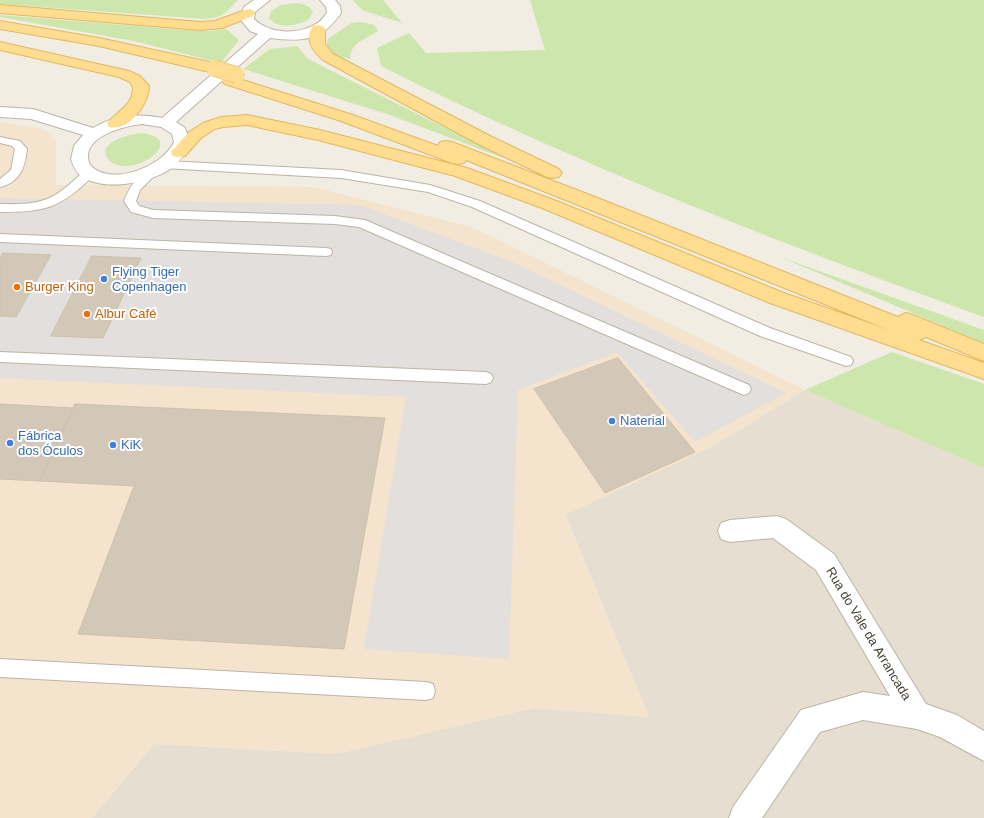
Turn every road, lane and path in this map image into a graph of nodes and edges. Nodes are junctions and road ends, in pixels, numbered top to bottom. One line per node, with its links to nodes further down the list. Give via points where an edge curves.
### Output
1 (263, 0): 4 (street)
2 (327, 0): 6 (street, via 333,6 334,13 326,24)
3 (0, 8): 4 (main road, via 200,26 217,25)
4 (248, 13): 8 (street, via 247,20 250,26)
5 (0, 25): 10 (main road, via 99,42)
6 (318, 29): 8 (street, via 292,36); 24 (main road, via 318,47 328,57 486,141 571,182)
7 (0, 30): 10 (main road)
8 (266, 34): 13 (street)
9 (0, 46): 14 (main road, via 124,74 135,79 141,86 140,100)
10 (211, 71): 11 (main road)
11 (234, 78): 26 (main road, via 429,139 589,200); 28 (main road, via 435,150)
12 (0, 112): 15 (street, via 33,114)
13 (165, 123): 14 (street, via 142,120); 17 (street, via 181,135 182,143)
14 (115, 124): 15 (street)
15 (95, 134): 18 (street, via 86,142 79,159 82,167)
16 (0, 140): 20 (lane, via 16,143 21,149 18,172 13,178)
17 (173, 158): 19 (street); 27 (lane, via 341,174 430,190 476,204 765,332); 28 (main road, via 195,135 209,126 221,122 247,120 320,135 462,172 548,204 777,298)
18 (89, 173): 19 (street, via 117,180); 21 (lane, via 69,194 46,206)
19 (151, 173): 30 (lane, via 135,188 130,201 135,209 153,214 361,223)
20 (0, 183)
21 (0, 208)
22 (0, 238): 23 (lane)
23 (326, 252)
24 (984, 353)
25 (0, 357): 29 (lane)
26 (984, 359)
27 (846, 361)
28 (984, 370)
29 (486, 378)
30 (744, 389)
31 (730, 531): 34 (street, Rua do Vale da Arrancada, via 777,527 825,562)
32 (0, 668): 33 (lane)
33 (426, 691)
34 (917, 715): 35 (street, Rua do Vale da Arrancada, via 947,725); 36 (street, Rua do Vale da Arrancada, via 863,706 811,720)
35 (984, 747)
36 (744, 818)

